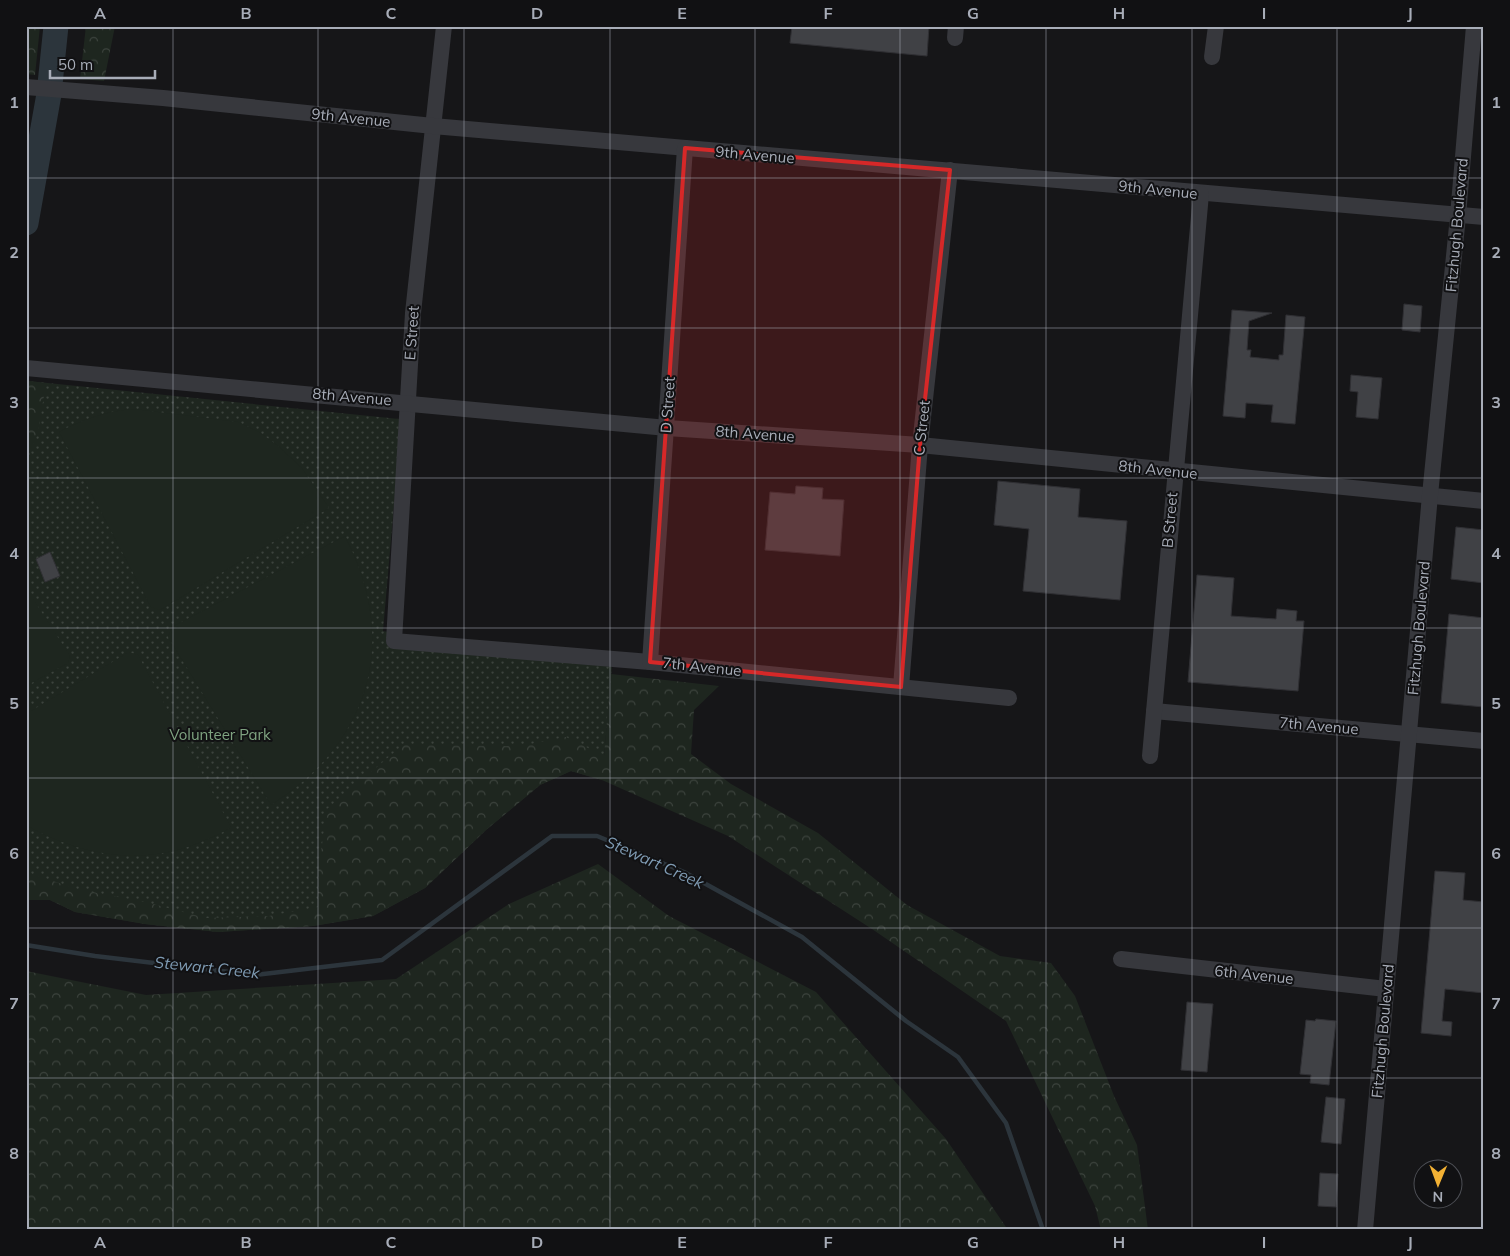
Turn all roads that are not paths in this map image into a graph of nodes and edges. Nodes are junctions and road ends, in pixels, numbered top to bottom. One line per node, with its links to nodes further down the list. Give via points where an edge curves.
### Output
1 (444, 26): 6 (street, E Street)
2 (1216, 26): 4 (street)
3 (1474, 26): 10 (street, Fitzhugh Boulevard)
4 (1212, 57)
5 (26, 87): 6 (street, 9th Avenue)
6 (433, 126): 7 (street, 9th Avenue); 13 (street, E Street)
7 (685, 148): 8 (street, 9th Avenue); 14 (street, D Street)
8 (950, 170): 9 (street, 9th Avenue); 15 (street, C Street)
9 (1201, 194): 10 (street, 9th Avenue); 16 (street, B Street)
10 (1458, 216): 11 (street, 9th Avenue); 17 (street, Fitzhugh Boulevard)
11 (1484, 218)
12 (28, 368): 13 (street, 8th Avenue)
13 (407, 403): 14 (street, 8th Avenue); 19 (street, E Street)
14 (667, 428): 15 (street, 8th Avenue); 20 (street, D Street)
15 (920, 445): 16 (street, 8th Avenue); 21 (street, C Street)
16 (1174, 472): 17 (street, 8th Avenue); 23 (street, B Street)
17 (1430, 495): 18 (street, 8th Avenue); 24 (street, Fitzhugh Boulevard)
18 (1484, 501)
19 (394, 641): 20 (street, 7th Avenue)
20 (650, 662): 21 (street, 7th Avenue)
21 (900, 687): 22 (street, 7th Avenue)
22 (1009, 698)
23 (1154, 711): 24 (street, 7th Avenue); 26 (street, B Street)
24 (1410, 734): 25 (street, 7th Avenue); 28 (street, Fitzhugh Boulevard)
25 (1484, 741)
26 (1150, 756)
27 (1121, 959): 28 (street, 6th Avenue)
28 (1386, 989): 29 (street, Fitzhugh Boulevard)
29 (1365, 1230)

